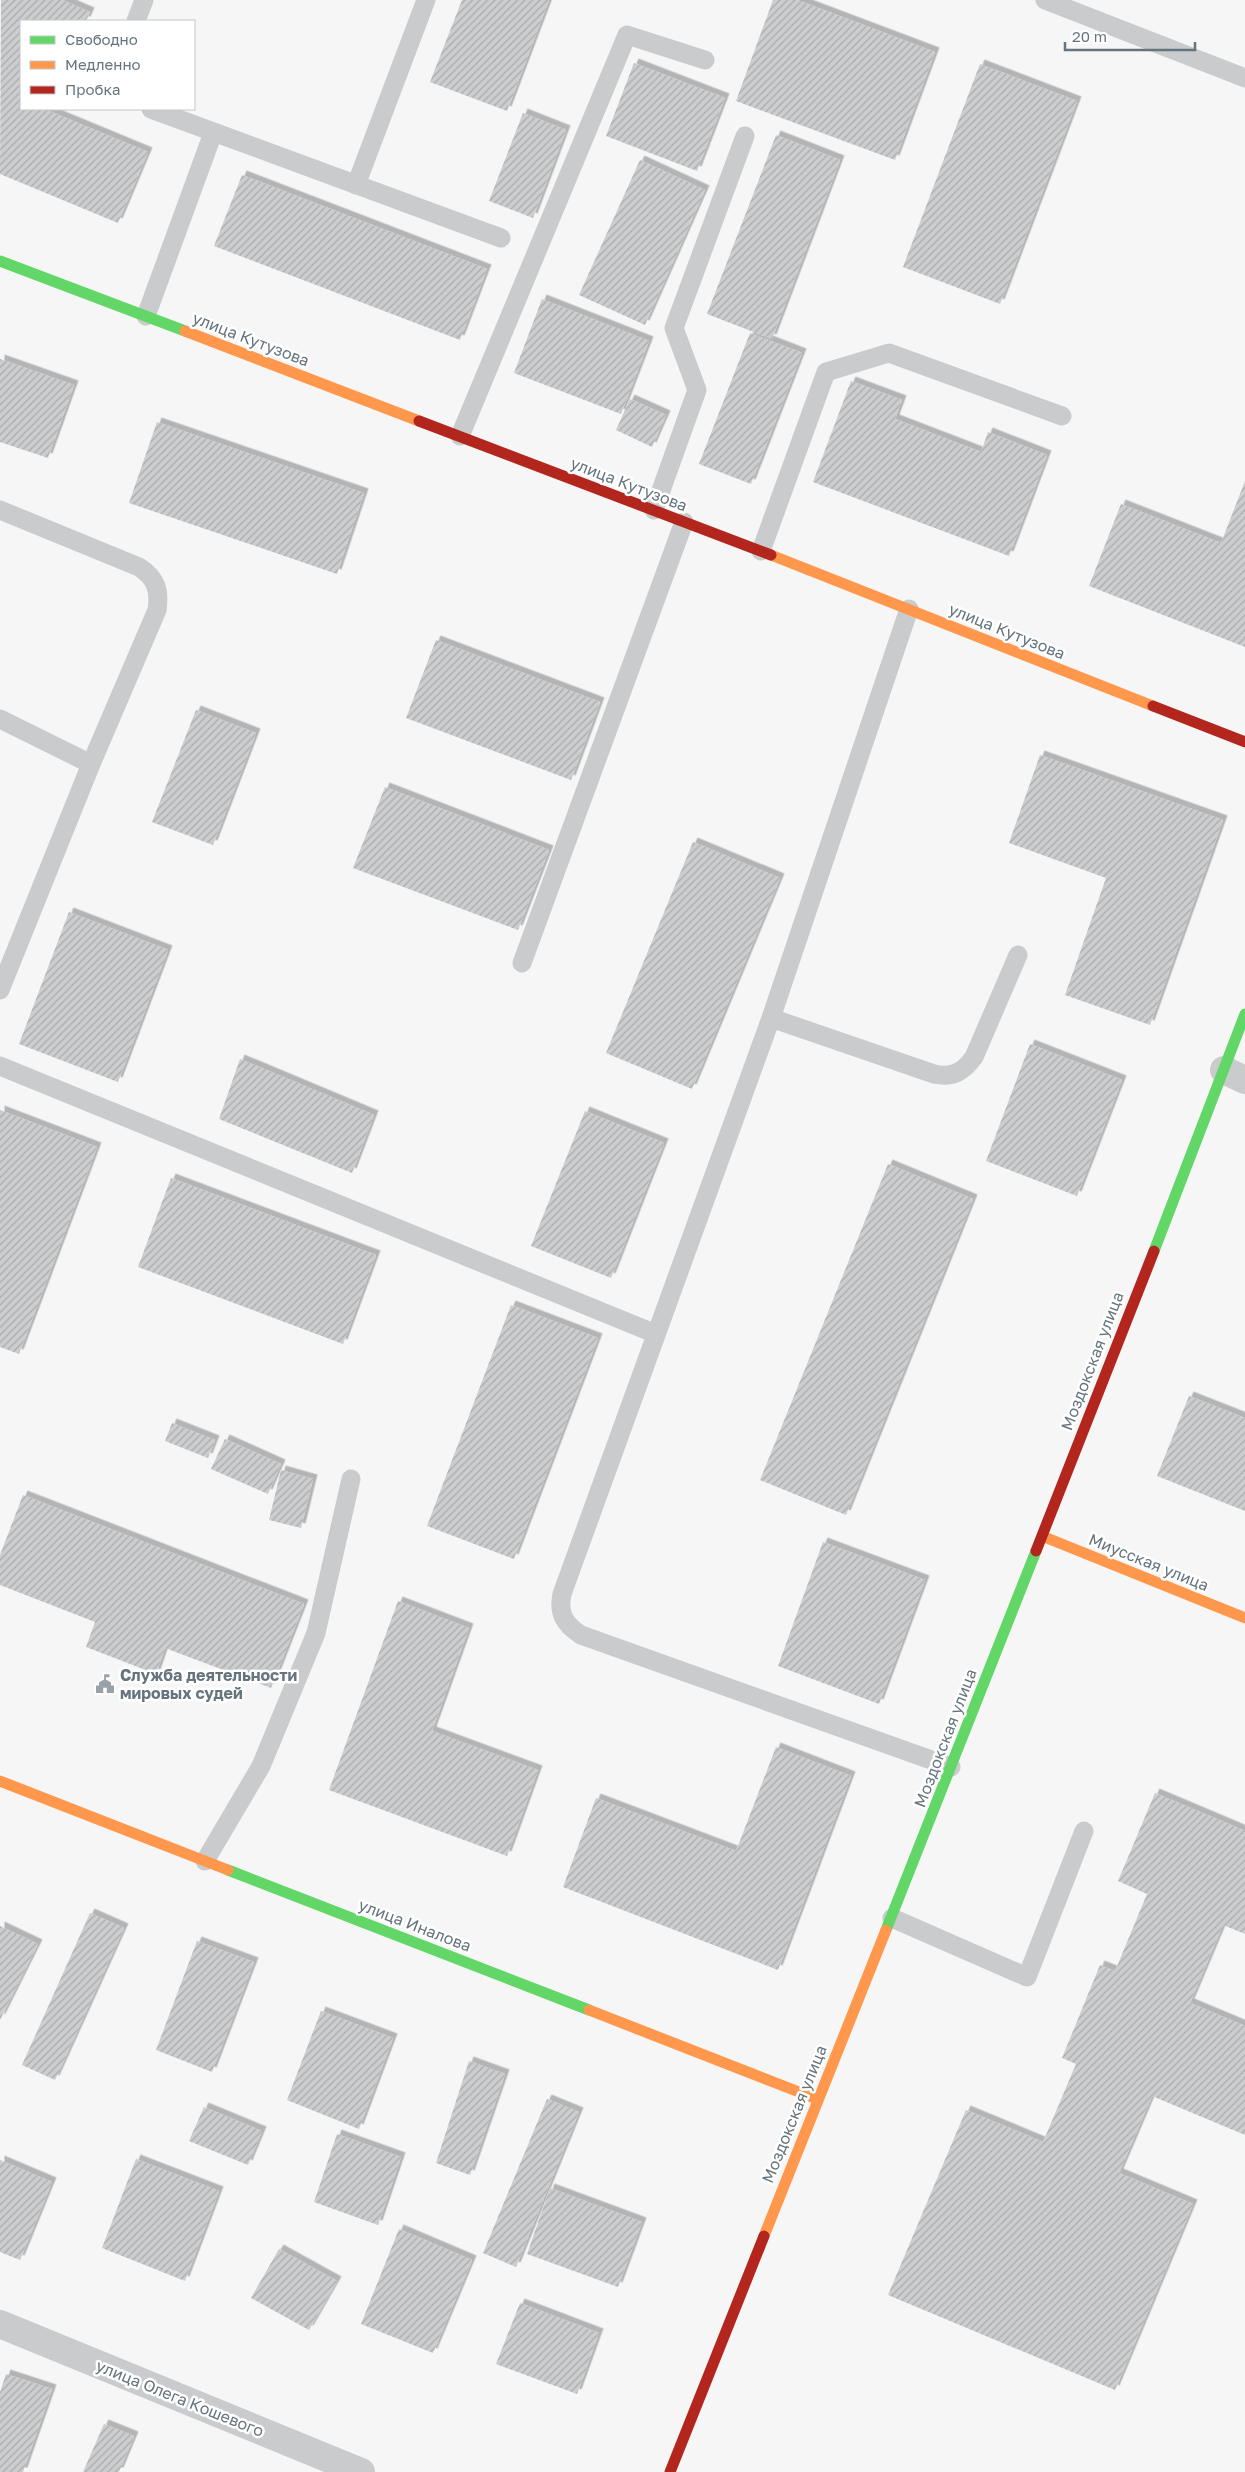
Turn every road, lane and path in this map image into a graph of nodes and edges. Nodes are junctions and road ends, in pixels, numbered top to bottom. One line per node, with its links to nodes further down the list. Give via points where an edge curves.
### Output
1 (144, 0): 4 (lane)
2 (426, 0): 10 (lane)
3 (1045, 0): 6 (lane)
4 (136, 20)
5 (705, 60): 15 (lane, via 627,35)
6 (1245, 78)
7 (155, 110): 8 (lane)
8 (213, 133): 10 (lane); 13 (lane)
9 (745, 136): 17 (lane, via 674,328 697,390)
10 (356, 185): 11 (lane)
11 (501, 238)
12 (0, 261): 13 (street, улица Кутузова)
13 (146, 316): 15 (street, улица Кутузова)
14 (1062, 416): 19 (lane, via 889,353 826,372)
15 (460, 436): 17 (street, улица Кутузова)
16 (0, 510): 23 (lane, via 139,567 156,585 157,610)
17 (654, 510): 18 (street, улица Кутузова)
18 (684, 522): 19 (street, улица Кутузова); 25 (lane)
19 (761, 551): 20 (street, улица Кутузова)
20 (909, 609): 22 (street, улица Кутузова); 28 (lane)
21 (0, 719): 23 (lane)
22 (1245, 742)
23 (91, 764): 26 (lane)
24 (1018, 955): 28 (lane, via 974,1057 958,1074 934,1074)
25 (522, 963)
26 (0, 990)
27 (1245, 1014): 30 (street, Моздокская улица)
28 (771, 1018): 31 (lane)
29 (0, 1066): 31 (lane)
30 (1234, 1075): 33 (street, Моздокская улица)
31 (656, 1334): 35 (lane, via 562,1594 563,1618 581,1635)
32 (350, 1480): 38 (lane, via 316,1633 261,1766)
33 (1042, 1536): 34 (street, Миусская улица); 35 (street, Моздокская улица)
34 (1245, 1618)
35 (951, 1767): 39 (street, Моздокская улица)
36 (0, 1781): 38 (street, улица Иналова)
37 (1084, 1831): 39 (lane, via 1027,1977)
38 (205, 1861): 40 (street, улица Иналова)
39 (892, 1918): 40 (street, Моздокская улица)
40 (818, 2099): 43 (street, Моздокская улица)
41 (0, 2324): 42 (street, улица Олега Кошевого)
42 (361, 2472)
43 (670, 2472)

